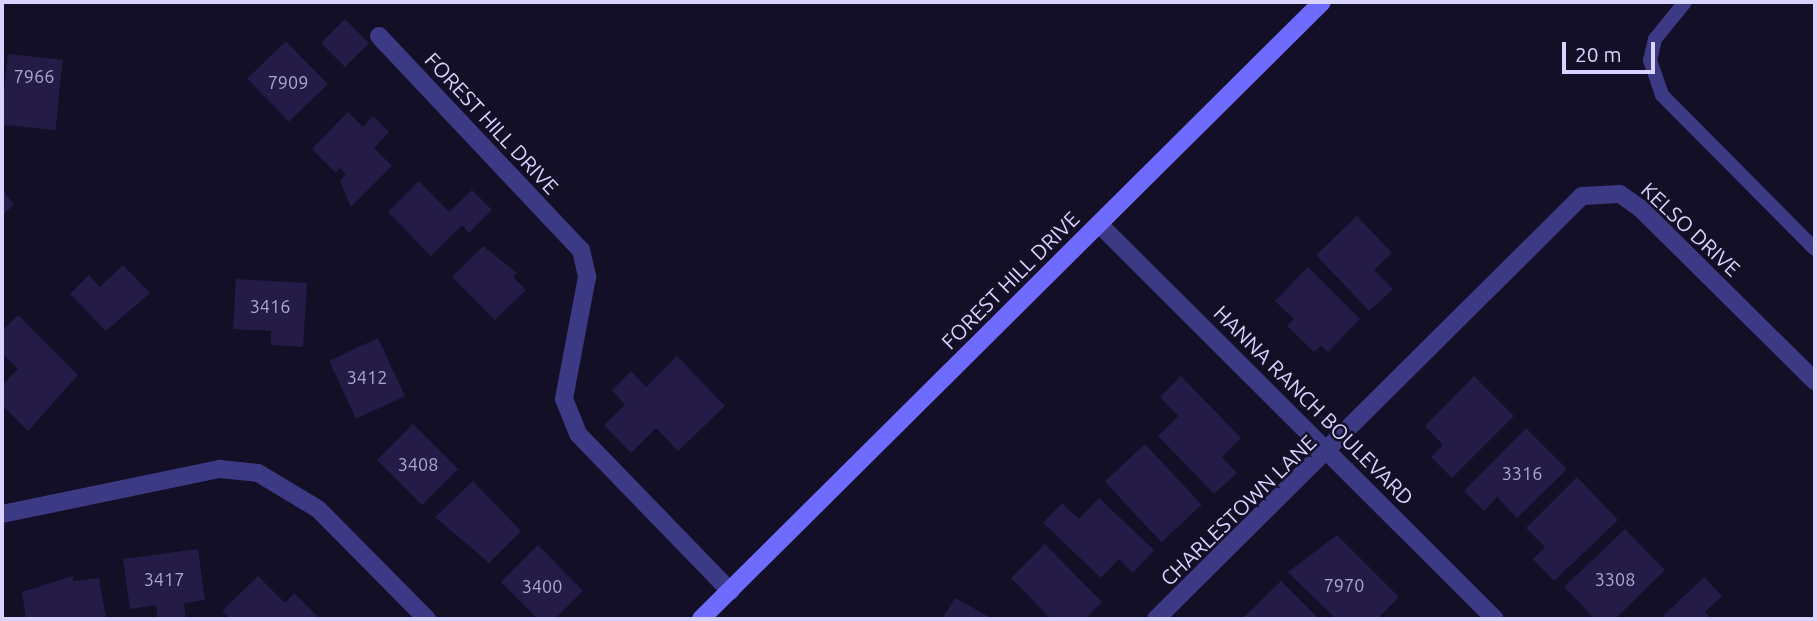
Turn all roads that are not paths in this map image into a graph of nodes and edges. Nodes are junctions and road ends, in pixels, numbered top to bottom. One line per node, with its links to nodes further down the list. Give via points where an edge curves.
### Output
1 (1322, 2): 4 (main road, FOREST HILL DRIVE)
2 (1685, 2): 5 (lane, via 1655,39 1650,60 1662,95)
3 (379, 36): 10 (street, FOREST HILL DRIVE, via 580,250 587,277 564,399 578,434)
4 (1099, 224): 8 (street, HANNA RANCH BOULEVARD); 10 (main road, FOREST HILL DRIVE)
5 (1815, 249)
6 (1464, 309): 7 (street, KELSO DRIVE, via 1564,206 1601,191 1620,194); 8 (street, CHARLESTOWN LANE)
7 (1815, 381)
8 (1331, 452): 13 (street, CHARLESTOWN LANE); 14 (street, HANNA RANCH BOULEVARD)
9 (2, 514): 11 (street, via 220,469 258,472 318,509)
10 (730, 591): 12 (main road, FOREST HILL DRIVE)
11 (427, 619)
12 (701, 619)
13 (1156, 619)
14 (1495, 619)

